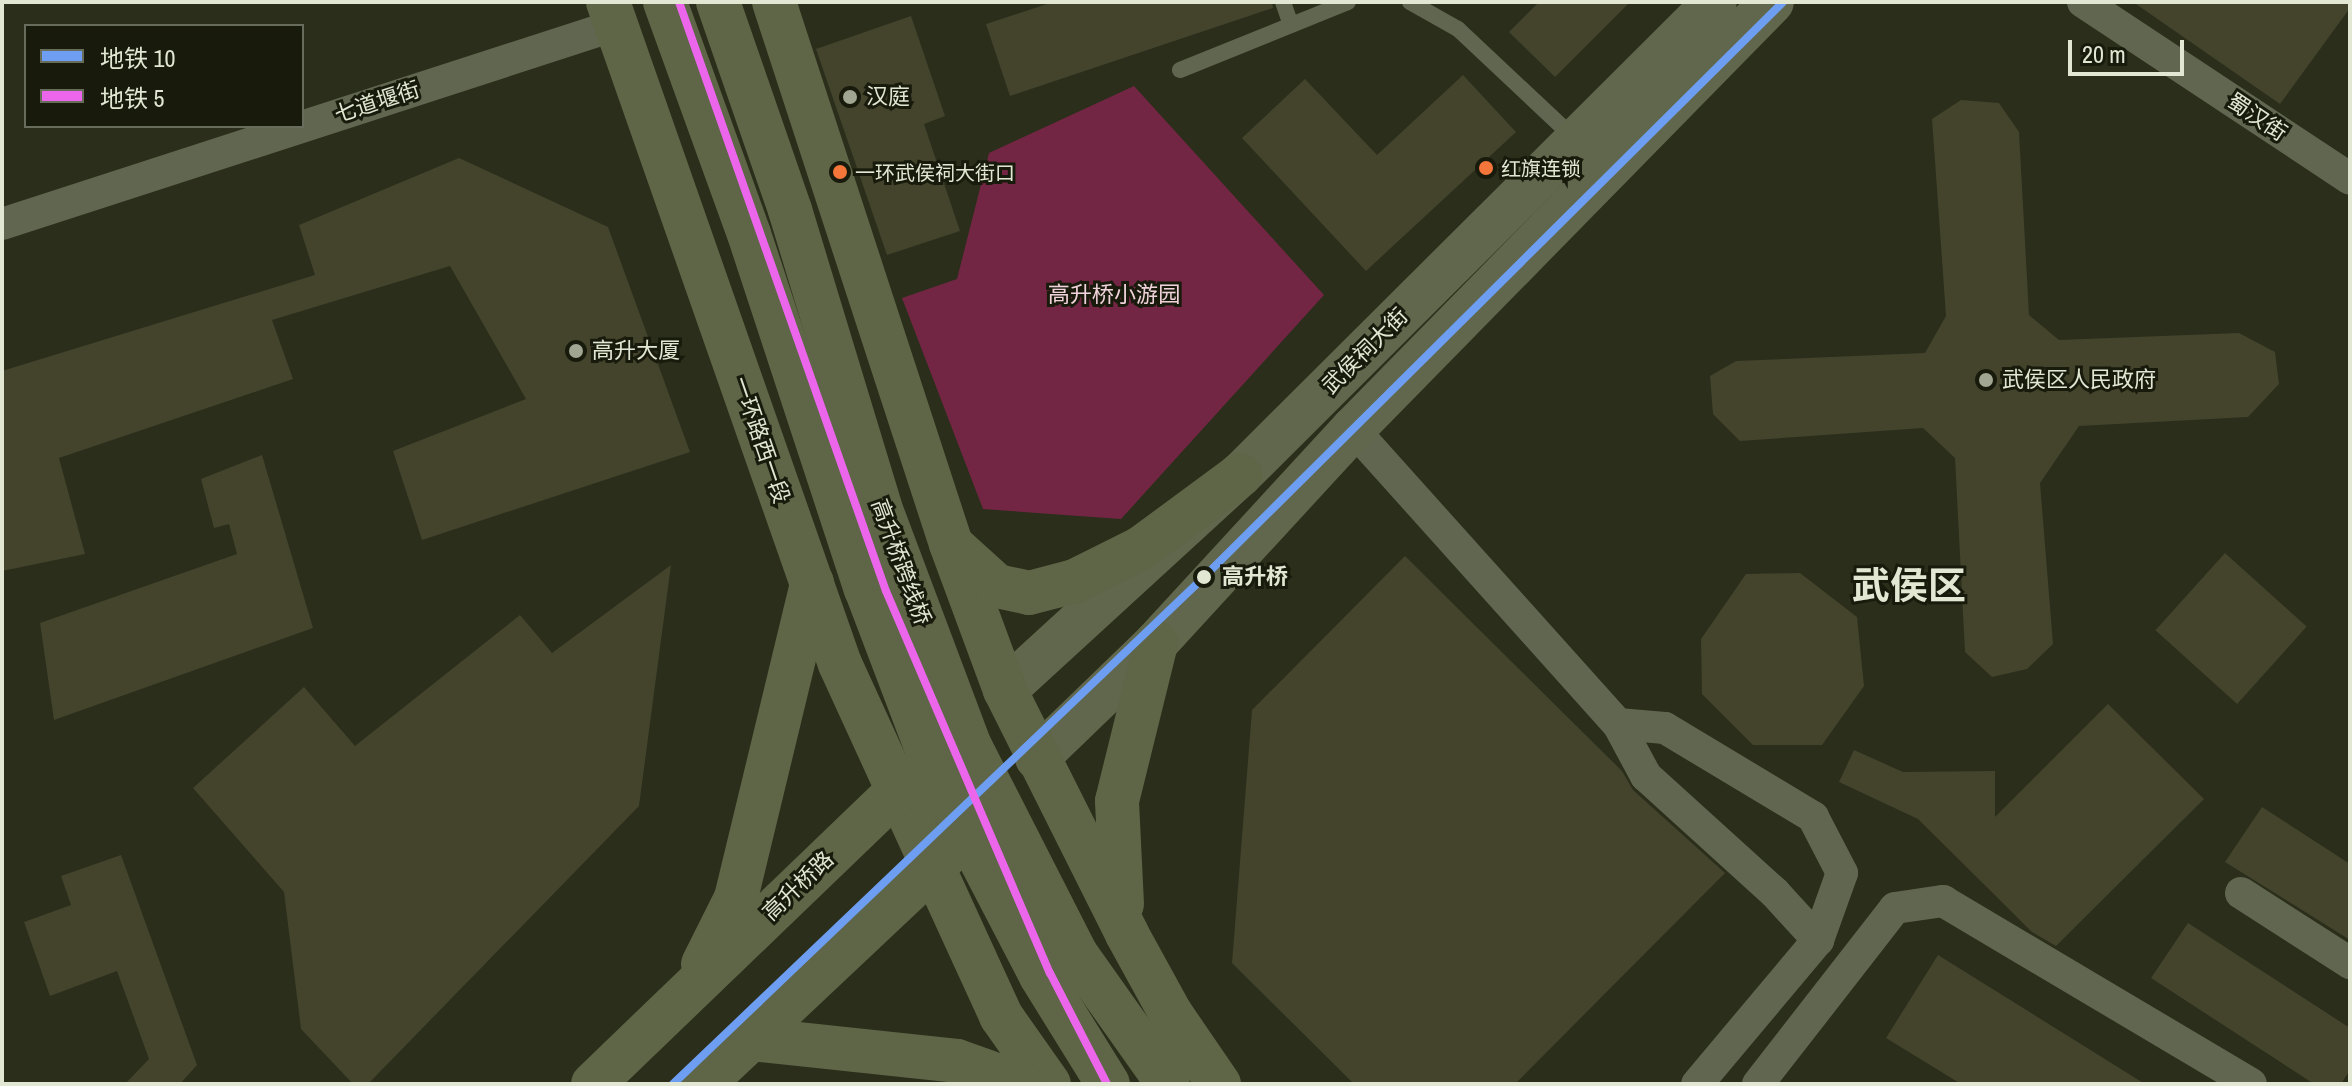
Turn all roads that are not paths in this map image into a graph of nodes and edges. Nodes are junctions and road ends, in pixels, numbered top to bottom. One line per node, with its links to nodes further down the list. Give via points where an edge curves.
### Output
1 (665, 2): 38 (main road, 高升桥跨线桥, bridge, via 749,234 866,589 937,776 1041,976)
2 (718, 2): 39 (main road, 高升桥跨线桥, bridge, via 790,210 880,507 970,746 1076,954)
3 (774, 2): 20 (main road)
4 (1283, 2): 11 (lane)
5 (1348, 2): 11 (lane)
6 (1410, 2): 15 (lane, via 1458,29)
7 (1715, 2): 15 (main road, 武侯祠大街)
8 (1772, 2): 18 (main road, 武侯祠大街)
9 (2083, 2): 16 (street, 蜀汉街)
10 (612, 13): 13 (street, 七道堰街); 21 (main road, 一环路西一段)
11 (1291, 25): 12 (lane)
12 (1180, 70)
13 (304, 120)
14 (280, 128): 17 (street, 七道堰街)
15 (1577, 141): 19 (main road, 武侯祠大街)
16 (2346, 167)
17 (2, 224)
18 (1353, 429): 22 (main road, 武侯祠大街); 24 (street)
19 (1240, 475): 20 (main road, via 1141,548 1075,581 1029,593 997,586); 23 (main road, 武侯祠大街)
20 (951, 544): 23 (main road)
21 (812, 583): 26 (main road, 一环路西一段, via 840,664); 32 (main road, via 736,898)
22 (1156, 643): 25 (main road, 武侯祠大街); 29 (main road, via 1117,801 1117,870)
23 (1005, 690): 25 (main road); 26 (main road, 高升桥路)
24 (1618, 724): 30 (street, via 1646,776 1775,893); 30 (street, via 1665,728 1813,817 1842,873)
25 (1037, 758): 27 (main road); 29 (main road)
26 (899, 789): 27 (main road, 一环路西一段); 32 (main road, 高升桥路)
27 (932, 871): 33 (main road); 37 (main road, 一环路西一段, via 1001,1016)
28 (2241, 893): 31 (street)
29 (1127, 934): 40 (main road, via 1171,1014)
30 (1818, 940): 41 (street)
31 (2350, 963)
32 (689, 992): 34 (main road, 高升桥路)
33 (751, 1039): 35 (main road); 36 (main road, via 957,1061)
34 (593, 1084)
35 (703, 1084)
36 (1022, 1084)
37 (1049, 1084)
38 (1108, 1084)
39 (1168, 1084)
40 (1219, 1084)
41 (1697, 1084)
42 (1758, 1084): 43 (street, via 1895,908 1943,901)
43 (2251, 1084)

